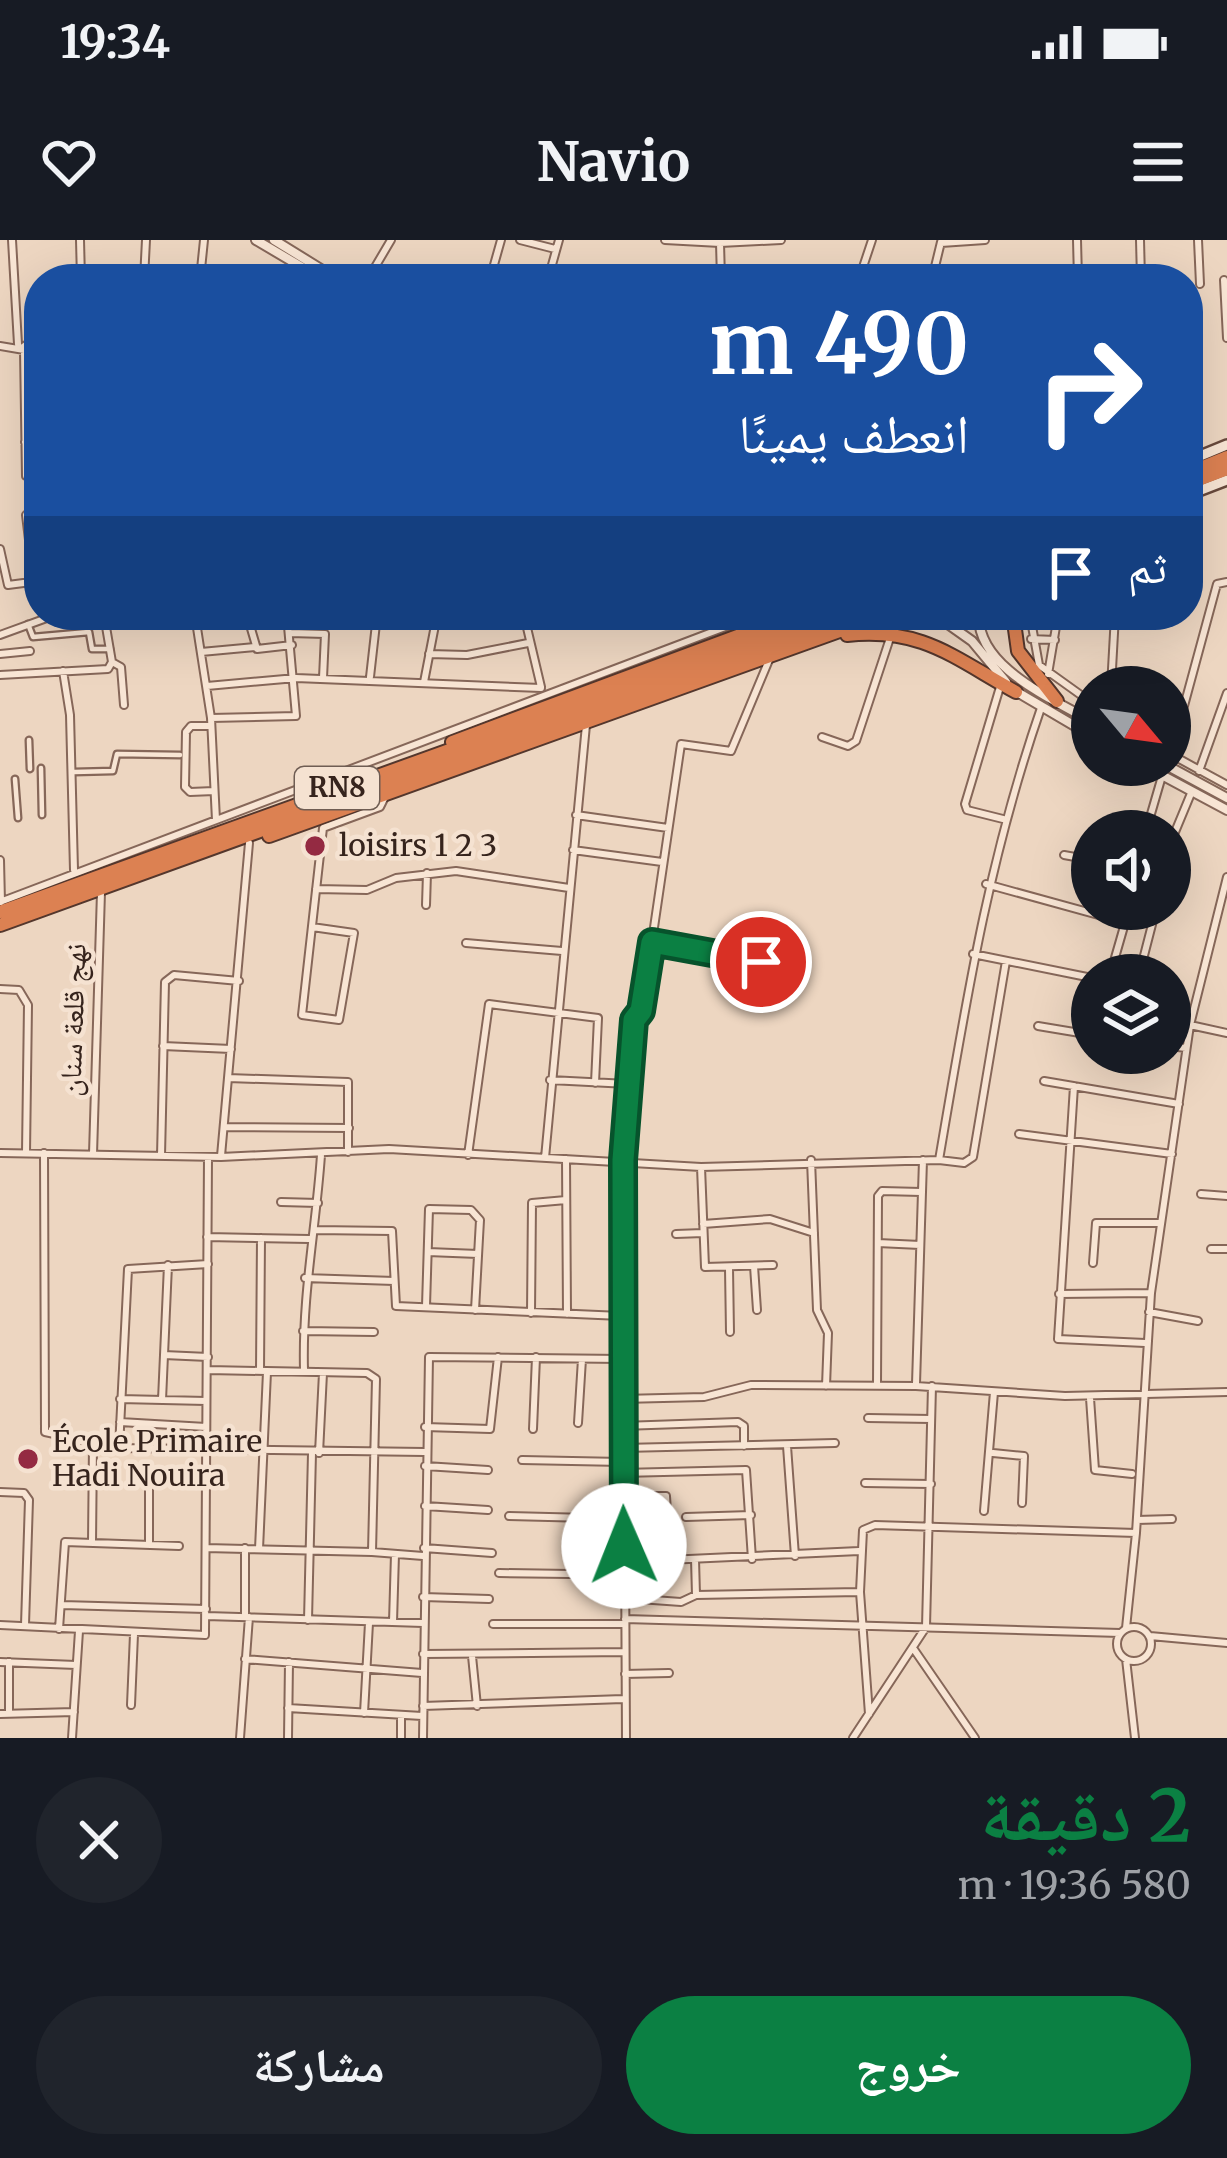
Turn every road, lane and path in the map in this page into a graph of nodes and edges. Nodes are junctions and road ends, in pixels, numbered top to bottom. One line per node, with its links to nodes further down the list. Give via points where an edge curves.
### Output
1 (12, 240): 20 (street)
2 (256, 240): 11 (street)
3 (274, 240): 11 (street)
4 (520, 240): 10 (street)
5 (665, 240): 9 (street)
6 (781, 240): 9 (street)
7 (986, 240): 8 (street)
8 (941, 241)
9 (720, 243)
10 (557, 244)
11 (294, 257): 12 (street); 13 (street); 14 (street)
12 (293, 264)
13 (303, 264)
14 (308, 264)
15 (1224, 280): 16 (street)
16 (1226, 313): 17 (street)
17 (1227, 338)
18 (24, 344): 20 (street)
19 (0, 346): 20 (street)
20 (20, 346): 21 (street)
21 (24, 382)
22 (0, 549): 24 (street, via 8,585)
23 (1227, 582): 67 (street, via 1217,584)
24 (24, 583)
25 (30, 630): 51 (street, via 33,637 89,632 92,649)
26 (107, 630): 51 (street)
27 (197, 630): 54 (street)
28 (251, 630): 50 (street)
29 (290, 630): 45 (street)
30 (374, 630): 66 (street)
31 (434, 630): 56 (street)
32 (526, 630): 48 (street)
33 (719, 630): 75 (street)
34 (737, 630): 89 (highway, RN8)
35 (787, 630): 61 (highway, RN8)
36 (812, 630): 61 (highway, RN8)
37 (843, 630): 52 (highway)
38 (956, 630): 73 (street)
39 (981, 630): 76 (street, via 1002,662)
40 (1015, 630): 76 (highway, via 1018,651)
41 (1031, 630): 46 (street)
42 (1056, 630): 47 (street)
43 (1114, 630): 59 (street)
44 (892, 631): 52 (highway); 69 (highway, via 936,645); 83 (street, via 856,741)
45 (290, 633): 49 (street); 65 (street, via 325,634)
46 (1031, 639): 47 (street); 62 (street)
47 (1054, 640): 62 (street)
48 (528, 643): 56 (street); 71 (street)
49 (292, 645): 50 (street); 64 (street)
50 (255, 647): 54 (street)
51 (110, 649): 58 (street)
52 (788, 650): 57 (highway)
53 (30, 651): 55 (street)
54 (201, 652): 70 (street)
55 (0, 654)
56 (429, 654): 68 (street)
57 (771, 657): 81 (highway); 107 (street, via 731,751 681,744)
58 (112, 662): 60 (street); 77 (street, via 121,667)
59 (1112, 666)
60 (63, 671): 63 (street); 91 (street)
61 (679, 674): 89 (highway, RN8); 116 (highway, RN8)
62 (1048, 674): 72 (street)
63 (0, 675)
64 (296, 678): 65 (street); 70 (street); 80 (street, via 295,717)
65 (322, 678): 66 (street)
66 (369, 678): 68 (street)
67 (1191, 680)
68 (424, 682): 71 (street)
69 (1000, 683): 73 (highway); 105 (street, via 964,804)
70 (207, 686): 80 (street)
71 (542, 688): 75 (street)
72 (1071, 689)
73 (1016, 692): 78 (street)
74 (1227, 693): 90 (street)
75 (544, 698): 106 (street)
76 (1057, 700): 79 (street)
77 (124, 705)
78 (1041, 708): 82 (street); 105 (street)
79 (1071, 709)
80 (211, 722): 97 (street); 97 (street, via 186,732 185,787)
81 (586, 722): 98 (highway); 103 (street)
82 (1071, 724)
83 (822, 737)
84 (28, 740): 88 (street)
85 (180, 755): 91 (street, via 117,754 113,771)
86 (1191, 766): 90 (street)
87 (41, 768): 102 (street)
88 (30, 769)
89 (384, 770): 125 (highway, RN8)
90 (1199, 771): 94 (street)
91 (69, 772): 114 (street)
92 (15, 779): 104 (street)
93 (1191, 779): 99 (street)
94 (1227, 785)
95 (1183, 786): 96 (street)
96 (1192, 790): 100 (street); 101 (street)
97 (214, 791): 106 (street)
98 (385, 797): 108 (highway); 121 (street, via 380,807 324,824)
99 (1227, 798)
100 (1184, 810)
101 (1227, 810)
102 (42, 815)
103 (576, 815): 107 (street); 109 (street)
104 (18, 818)
105 (1004, 819): 118 (street)
106 (216, 820): 114 (street)
107 (668, 828): 113 (street)
108 (249, 843): 116 (highway, RN8); 135 (street)
109 (573, 850): 113 (street); 120 (street)
110 (1064, 855): 111 (street)
111 (1071, 856)
112 (0, 860): 122 (street)
113 (662, 862): 128 (street)
114 (74, 872): 122 (street)
115 (427, 873): 120 (street); 121 (street, via 370,890); 123 (street)
116 (136, 876): 119 (highway, RN8)
117 (1227, 877): 138 (street)
118 (986, 884): 124 (street); 131 (street)
119 (101, 888): 126 (highway, RN8); 161 (street, نهج قلعة سنان)
120 (569, 888): 130 (street)
121 (316, 889): 127 (street)
122 (1, 902)
123 (427, 905)
124 (1071, 907)
125 (0, 912)
126 (0, 925)
127 (312, 926): 127 (street, via 303,1016 340,1020 354,933)
128 (652, 942): 133 (street); 150 (street)
129 (466, 944): 130 (street)
130 (562, 952): 137 (street)
131 (973, 955): 132 (street); 173 (street)
132 (1006, 961): 134 (street); 173 (street, via 974,1157)
133 (761, 962)
134 (1071, 974)
135 (239, 981): 143 (street, via 168,977); 144 (street)
136 (0, 988): 158 (street, via 19,990 28,1005)
137 (557, 1011): 147 (street); 149 (street, via 600,1020); 164 (street, via 487,1006)
138 (1191, 1021)
139 (1038, 1025): 141 (street)
140 (1191, 1025): 142 (street)
141 (1071, 1031)
142 (1227, 1033)
143 (162, 1046): 144 (street); 165 (street)
144 (231, 1049): 146 (street)
145 (1183, 1074): 152 (street)
146 (228, 1078): 153 (street); 154 (street, via 348,1082)
147 (550, 1080): 149 (street); 168 (street)
148 (1044, 1081): 151 (street)
149 (595, 1083): 150 (street)
150 (628, 1084): 170 (street)
151 (1075, 1087): 152 (street); 156 (street)
152 (1179, 1104): 162 (street)
153 (224, 1127): 154 (street); 167 (street)
154 (349, 1128): 160 (street)
155 (1019, 1134): 156 (street)
156 (1069, 1140): 162 (street); 204 (street)
157 (0, 1153): 158 (street)
158 (26, 1153): 159 (street)
159 (44, 1153): 161 (street); 248 (street, via 41,1421 50,1435)
160 (348, 1153): 163 (street); 164 (street)
161 (93, 1154): 165 (street)
162 (1172, 1154): 181 (street)
163 (321, 1155): 167 (street); 180 (street)
164 (468, 1155): 168 (street)
165 (160, 1156): 166 (street)
166 (208, 1157): 167 (street); 186 (street)
167 (221, 1157)
168 (545, 1158): 169 (street)
169 (566, 1159): 170 (street); 178 (street)
170 (623, 1160): 174 (street); 211 (street)
171 (811, 1160): 172 (street); 174 (street); 184 (street)
172 (923, 1160): 173 (street); 175 (street)
173 (938, 1160)
174 (701, 1167): 182 (street)
175 (921, 1192): 189 (street, via 880,1192); 190 (street)
176 (1201, 1194): 177 (street)
177 (1227, 1196)
178 (566, 1200): 208 (street, via 538,1200 531,1208); 210 (street)
179 (281, 1202): 180 (street)
180 (318, 1203): 183 (street)
181 (1161, 1223): 195 (street, via 1096,1222); 203 (street)
182 (703, 1229): 184 (street, via 770,1219); 185 (street); 200 (street, via 705,1267)
183 (315, 1230): 188 (street); 202 (street, via 391,1230)
184 (814, 1233): 228 (street, via 817,1310 828,1334)
185 (676, 1234)
186 (207, 1237): 187 (street); 196 (street)
187 (261, 1238): 188 (street); 224 (street)
188 (309, 1239): 201 (street)
189 (878, 1243): 190 (street); 227 (street)
190 (920, 1245): 229 (street)
191 (1210, 1249): 192 (street)
192 (1227, 1250)
193 (427, 1252): 194 (street); 194 (street, via 432,1208 476,1212); 205 (street)
194 (478, 1254): 206 (street)
195 (1093, 1263)
196 (208, 1264): 198 (street); 218 (street)
197 (773, 1264): 199 (street)
198 (168, 1265): 217 (street); 236 (street, via 133,1265 126,1274)
199 (754, 1266): 200 (street); 207 (street)
200 (729, 1268): 215 (street)
201 (305, 1279): 202 (street); 213 (street)
202 (394, 1280): 205 (street, via 394,1305)
203 (1151, 1293): 204 (street); 209 (street)
204 (1059, 1294): 216 (street, via 1060,1341)
205 (425, 1306): 206 (street)
206 (475, 1310): 208 (street)
207 (758, 1310)
208 (531, 1312): 210 (street)
209 (1149, 1312): 212 (street); 216 (street)
210 (567, 1314): 211 (street)
211 (621, 1316): 222 (street)
212 (1198, 1321)
213 (303, 1331): 214 (street); 225 (street)
214 (374, 1332)
215 (730, 1332)
216 (1145, 1343): 233 (street)
217 (164, 1355): 218 (street); 237 (street)
218 (208, 1357): 223 (street)
219 (498, 1357): 220 (street); 245 (street, via 490,1429); 245 (street, via 429,1357)
220 (536, 1357): 221 (street); 246 (street)
221 (582, 1359): 222 (street); 242 (street)
222 (622, 1359): 235 (street)
223 (208, 1370): 224 (street); 238 (street)
224 (263, 1371): 225 (street); 254 (street)
225 (304, 1372): 226 (street)
226 (322, 1372): 255 (street, via 374,1376); 257 (street)
227 (878, 1384): 228 (street); 229 (street)
228 (826, 1386): 235 (street)
229 (916, 1386): 230 (street)
230 (932, 1387): 231 (street); 240 (street)
231 (994, 1392): 234 (street); 258 (street)
232 (1227, 1392): 233 (street)
233 (1141, 1395): 234 (street); 281 (street)
234 (1090, 1396): 265 (street, via 1095,1470)
235 (622, 1399): 243 (street)
236 (120, 1400): 237 (street); 241 (street)
237 (162, 1400): 238 (street)
238 (207, 1401): 244 (street)
239 (868, 1418): 240 (street)
240 (931, 1420): 267 (street)
241 (120, 1422): 244 (street); 251 (street)
242 (578, 1423)
243 (622, 1426): 250 (street, via 738,1422); 252 (street)
244 (206, 1427): 253 (street)
245 (425, 1427): 256 (street)
246 (533, 1429)
247 (835, 1443): 249 (street)
248 (93, 1444): 251 (street); 284 (street)
249 (787, 1444): 250 (street); 298 (street)
250 (744, 1446): 252 (street)
251 (119, 1448): 253 (street)
252 (623, 1448): 260 (street)
253 (205, 1452): 254 (street); 289 (street)
254 (261, 1452): 257 (street); 291 (street)
255 (374, 1452): 256 (street); 257 (street); 294 (street)
256 (425, 1452): 261 (street)
257 (315, 1453): 292 (street)
258 (993, 1453): 270 (street, via 1024,1456); 273 (street)
259 (522, 1460): 260 (street)
260 (622, 1462): 264 (street)
261 (425, 1466): 262 (street); 271 (street)
262 (488, 1470)
263 (149, 1472): 286 (street)
264 (622, 1473): 269 (street); 274 (street, via 746,1470)
265 (1132, 1474)
266 (865, 1483): 267 (street)
267 (931, 1484): 282 (street)
268 (0, 1492): 322 (street, via 29,1500)
269 (622, 1496): 279 (street); 280 (street, via 665,1496)
270 (1022, 1503)
271 (425, 1506): 272 (street); 295 (street)
272 (488, 1510)
273 (984, 1511)
274 (751, 1515): 276 (street); 300 (street)
275 (509, 1516): 277 (street)
276 (686, 1517)
277 (575, 1519): 279 (street); 303 (street, via 572,1574)
278 (1172, 1519): 281 (street)
279 (623, 1520): 280 (street); 288 (street)
280 (668, 1520): 285 (street)
281 (1137, 1520): 283 (street)
282 (928, 1526): 283 (street); 293 (street, via 870,1526); 323 (street)
283 (1136, 1533): 310 (street)
284 (92, 1543): 286 (street); 309 (street, via 64,1544)
285 (669, 1544): 288 (street); 301 (street)
286 (149, 1545): 287 (street)
287 (179, 1546)
288 (624, 1546): 302 (street)
289 (206, 1548): 290 (street); 311 (street)
290 (245, 1549): 291 (street); 312 (street)
291 (259, 1549): 292 (street)
292 (312, 1549): 294 (street); 313 (street)
293 (859, 1551): 298 (street); 304 (street)
294 (372, 1552): 297 (street)
295 (423, 1552): 296 (street); 297 (street); 306 (street)
296 (492, 1553)
297 (395, 1554): 316 (street)
298 (795, 1556): 300 (street)
299 (695, 1559): 300 (street); 301 (street); 305 (street)
300 (752, 1559)
301 (670, 1560): 302 (street)
302 (624, 1562): 308 (street)
303 (499, 1573)
304 (860, 1592): 305 (street); 320 (street)
305 (697, 1595): 308 (street)
306 (423, 1597): 307 (street); 317 (street)
307 (489, 1598)
308 (625, 1598): 314 (street)
309 (62, 1605): 311 (street); 324 (street)
310 (1131, 1608): 321 (street); 325 (street)
311 (206, 1612): 312 (street); 327 (street, via 202,1636)
312 (247, 1618): 313 (street); 338 (street)
313 (308, 1620): 315 (street)
314 (625, 1621): 318 (street); 320 (street); 335 (street)
315 (369, 1623): 316 (street); 344 (street)
316 (393, 1623): 317 (street)
317 (423, 1623): 336 (street)
318 (493, 1624)
319 (0, 1625): 322 (street)
320 (862, 1626): 323 (street); 357 (street)
321 (1137, 1626): 325 (street); 329 (street)
322 (25, 1627): 324 (street)
323 (926, 1627): 328 (street); 333 (street)
324 (59, 1629): 326 (street)
325 (1123, 1630): 328 (street); 334 (street)
326 (79, 1631): 327 (street); 343 (street)
327 (134, 1634): 350 (street)
328 (1096, 1634): 334 (street)
329 (1150, 1636): 330 (street); 332 (street)
330 (1166, 1637): 331 (street); 332 (street)
331 (1227, 1643)
332 (1152, 1646): 340 (street)
333 (913, 1648): 357 (street); 366 (street)
334 (1118, 1649): 339 (street)
335 (625, 1652): 337 (street); 347 (street)
336 (423, 1654): 337 (street); 345 (street)
337 (472, 1656): 351 (street)
338 (245, 1659): 342 (street); 360 (street)
339 (1126, 1659): 340 (street); 348 (street)
340 (1140, 1660): 348 (street)
341 (4, 1662): 343 (street); 356 (street)
342 (289, 1662): 344 (street); 352 (street)
343 (76, 1665): 354 (street)
344 (367, 1668): 345 (street); 355 (street)
345 (422, 1673): 353 (street)
346 (669, 1673): 347 (street)
347 (625, 1674): 349 (street)
348 (1132, 1683): 367 (street)
349 (625, 1699): 351 (street); 364 (street)
350 (131, 1706)
351 (477, 1706): 353 (street)
352 (288, 1708): 355 (street); 361 (street)
353 (423, 1711): 358 (street); 363 (street)
354 (74, 1712): 356 (street); 359 (street)
355 (364, 1713): 358 (street)
356 (4, 1714)
357 (868, 1714): 365 (street)
358 (401, 1715): 362 (street)
359 (72, 1738)
360 (240, 1738)
361 (288, 1738)
362 (401, 1738)
363 (423, 1738)
364 (626, 1738)
365 (853, 1738)
366 (974, 1738)
367 (1136, 1738)

